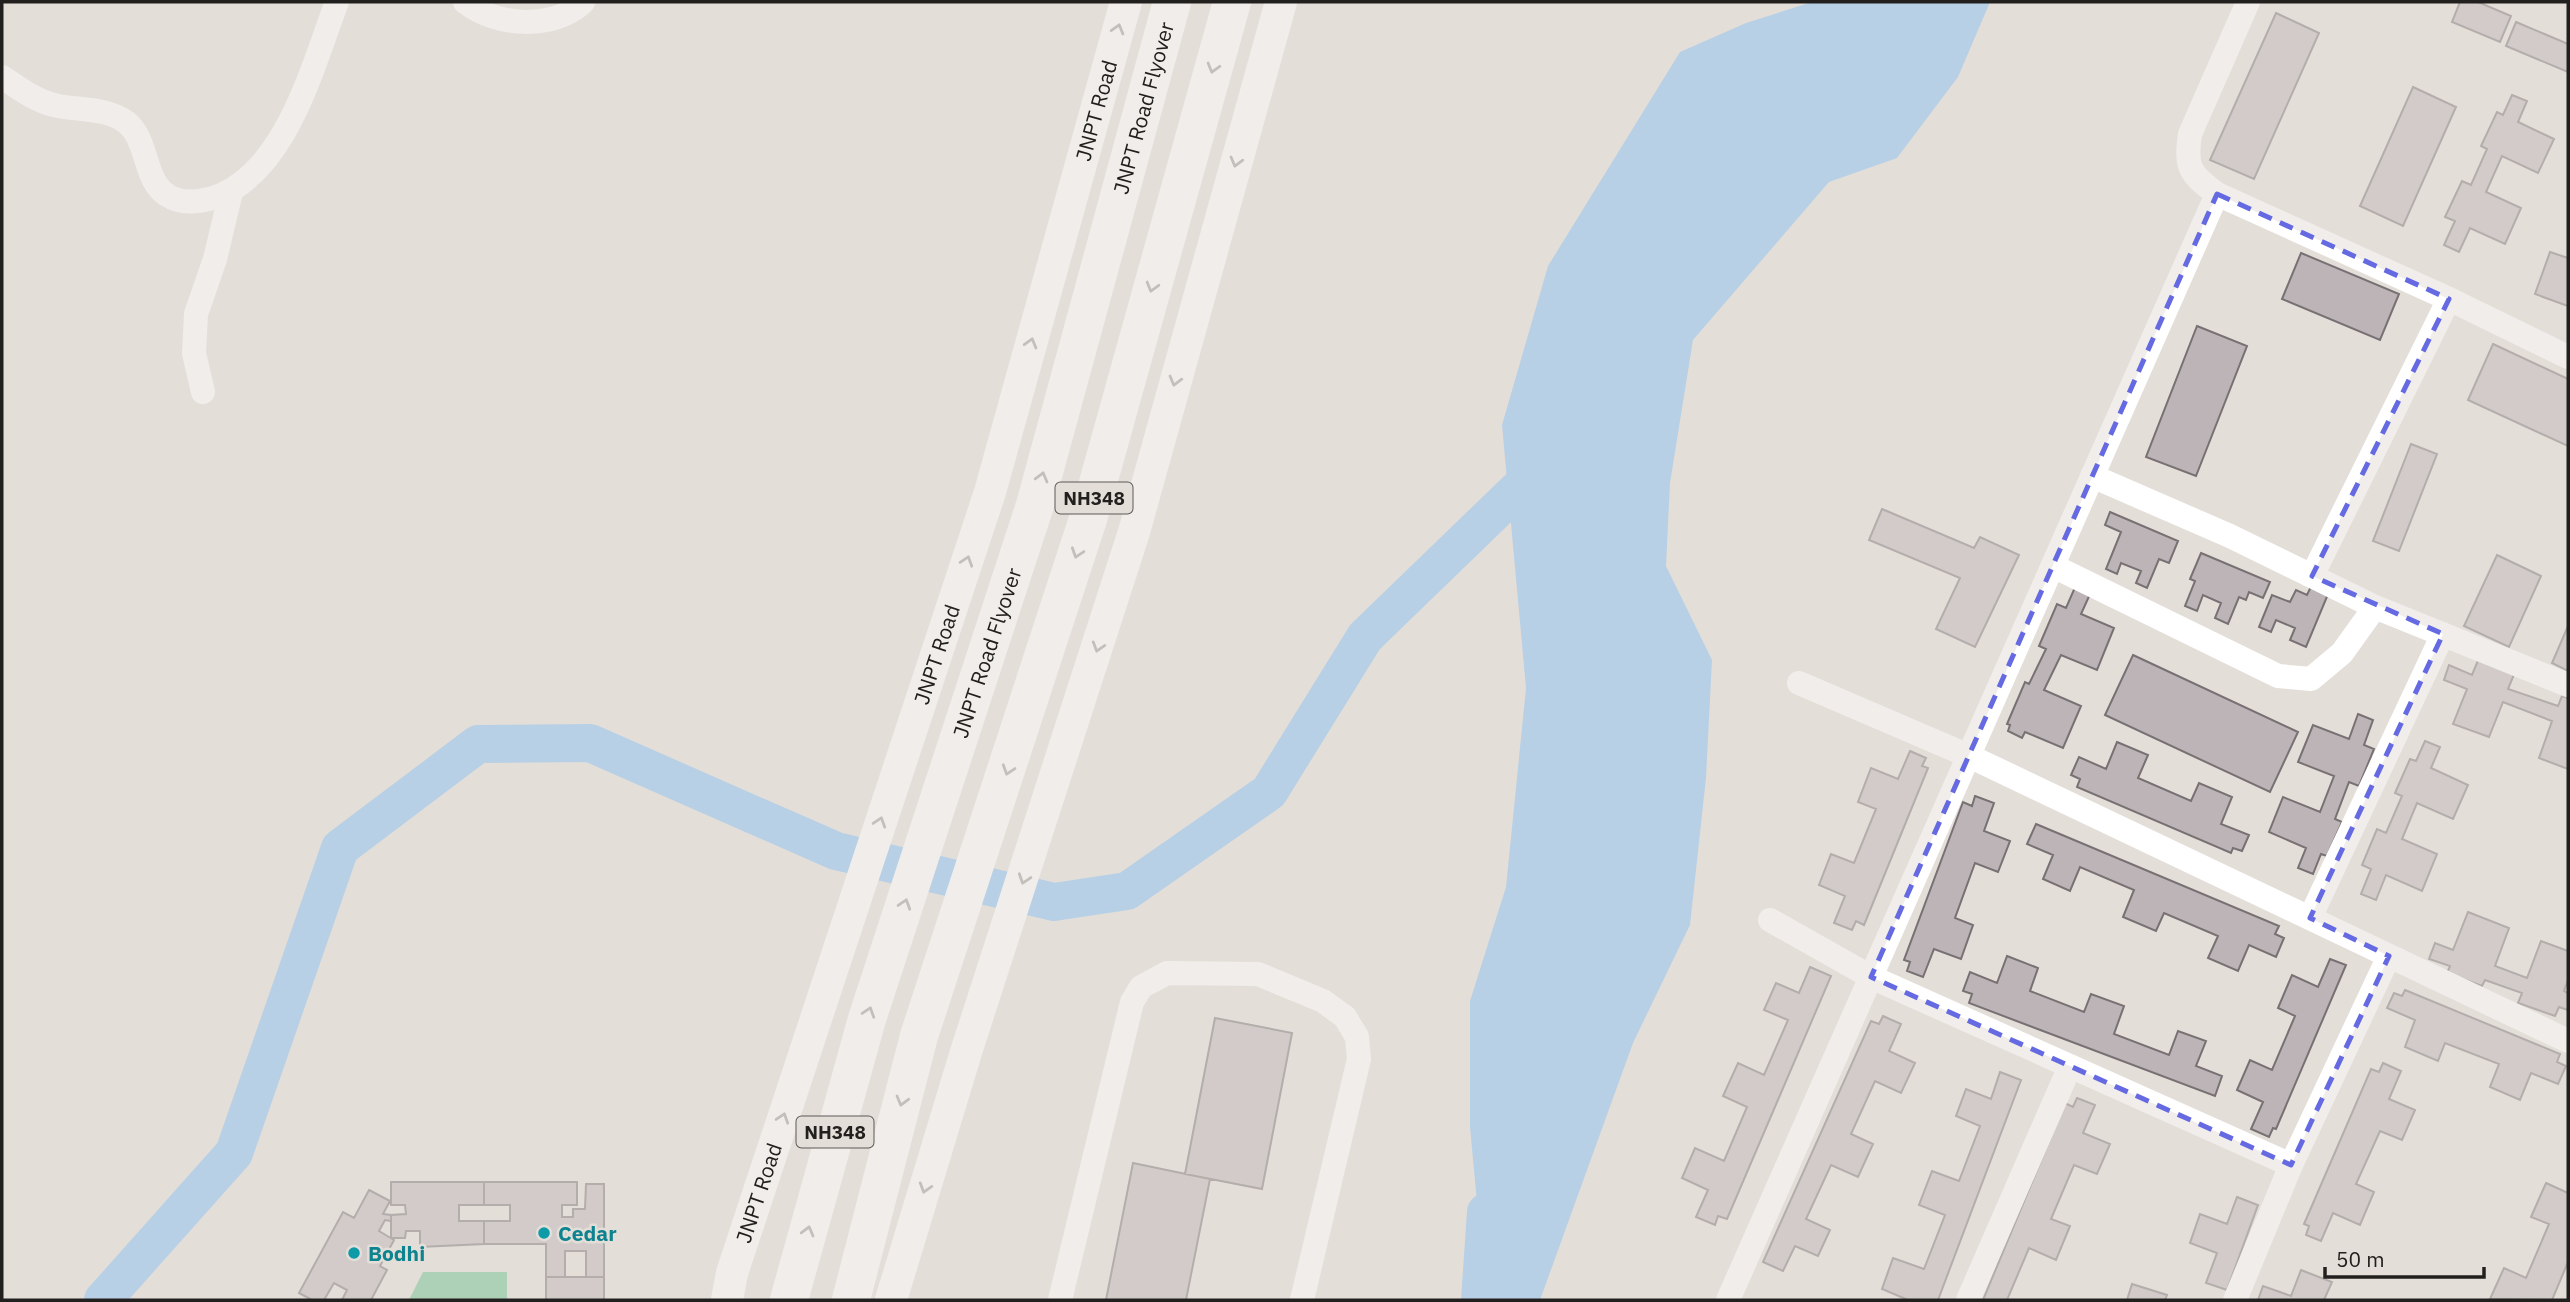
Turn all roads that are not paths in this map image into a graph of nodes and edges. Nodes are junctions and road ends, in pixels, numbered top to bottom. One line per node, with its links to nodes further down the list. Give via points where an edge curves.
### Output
1 (337, 2): 10 (street, via 290,121 253,175)
2 (466, 2): 3 (street, via 497,16 547,22 571,13)
3 (583, 2)
4 (1126, 2): 31 (street, JNPT Road, one-way to 4, via 732,1273 990,492)
5 (1172, 2): 30 (highway, JNPT Road Flyover / NH348, one-way to 5, via 883,969 1035,505)
6 (1232, 2): 32 (highway, NH348, one-way to 32, via 1088,519 919,1036)
7 (1280, 2): 33 (street, one-way to 33, via 1133,532)
8 (2248, 2): 11 (street, via 2190,134 2187,155 2192,176)
9 (2, 77): 10 (street, via 35,99 125,122 141,144 158,188 167,196 201,202)
10 (231, 192): 14 (street, via 196,314 194,353)
11 (2217, 194): 12 (street); 15 (street)
12 (2449, 299): 13 (street); 17 (street)
13 (2568, 357)
14 (203, 392)
15 (2092, 476): 16 (street); 17 (street)
16 (2053, 566): 18 (street, via 2278,676 2311,679 2342,653); 22 (street)
17 (2312, 576): 18 (street)
18 (2375, 607): 19 (street)
19 (2443, 634): 21 (street); 23 (street)
20 (1799, 683): 22 (street)
21 (2568, 685)
22 (1969, 756): 23 (street); 26 (street)
23 (2310, 918): 25 (street)
24 (1770, 920): 26 (street)
25 (2389, 956): 27 (street); 29 (street)
26 (1871, 977): 28 (street); 36 (street)
27 (2568, 1041)
28 (2070, 1066): 29 (street); 37 (street)
29 (2291, 1165): 38 (street)
30 (789, 1299)
31 (727, 1300)
32 (850, 1300)
33 (891, 1300)
34 (1060, 1300): 35 (street, via 1132,1002 1141,987 1167,973 1258,974 1322,1001 1345,1017 1357,1037 1359,1059)
35 (1303, 1300)
36 (1728, 1300)
37 (1968, 1300)
38 (2235, 1300)

